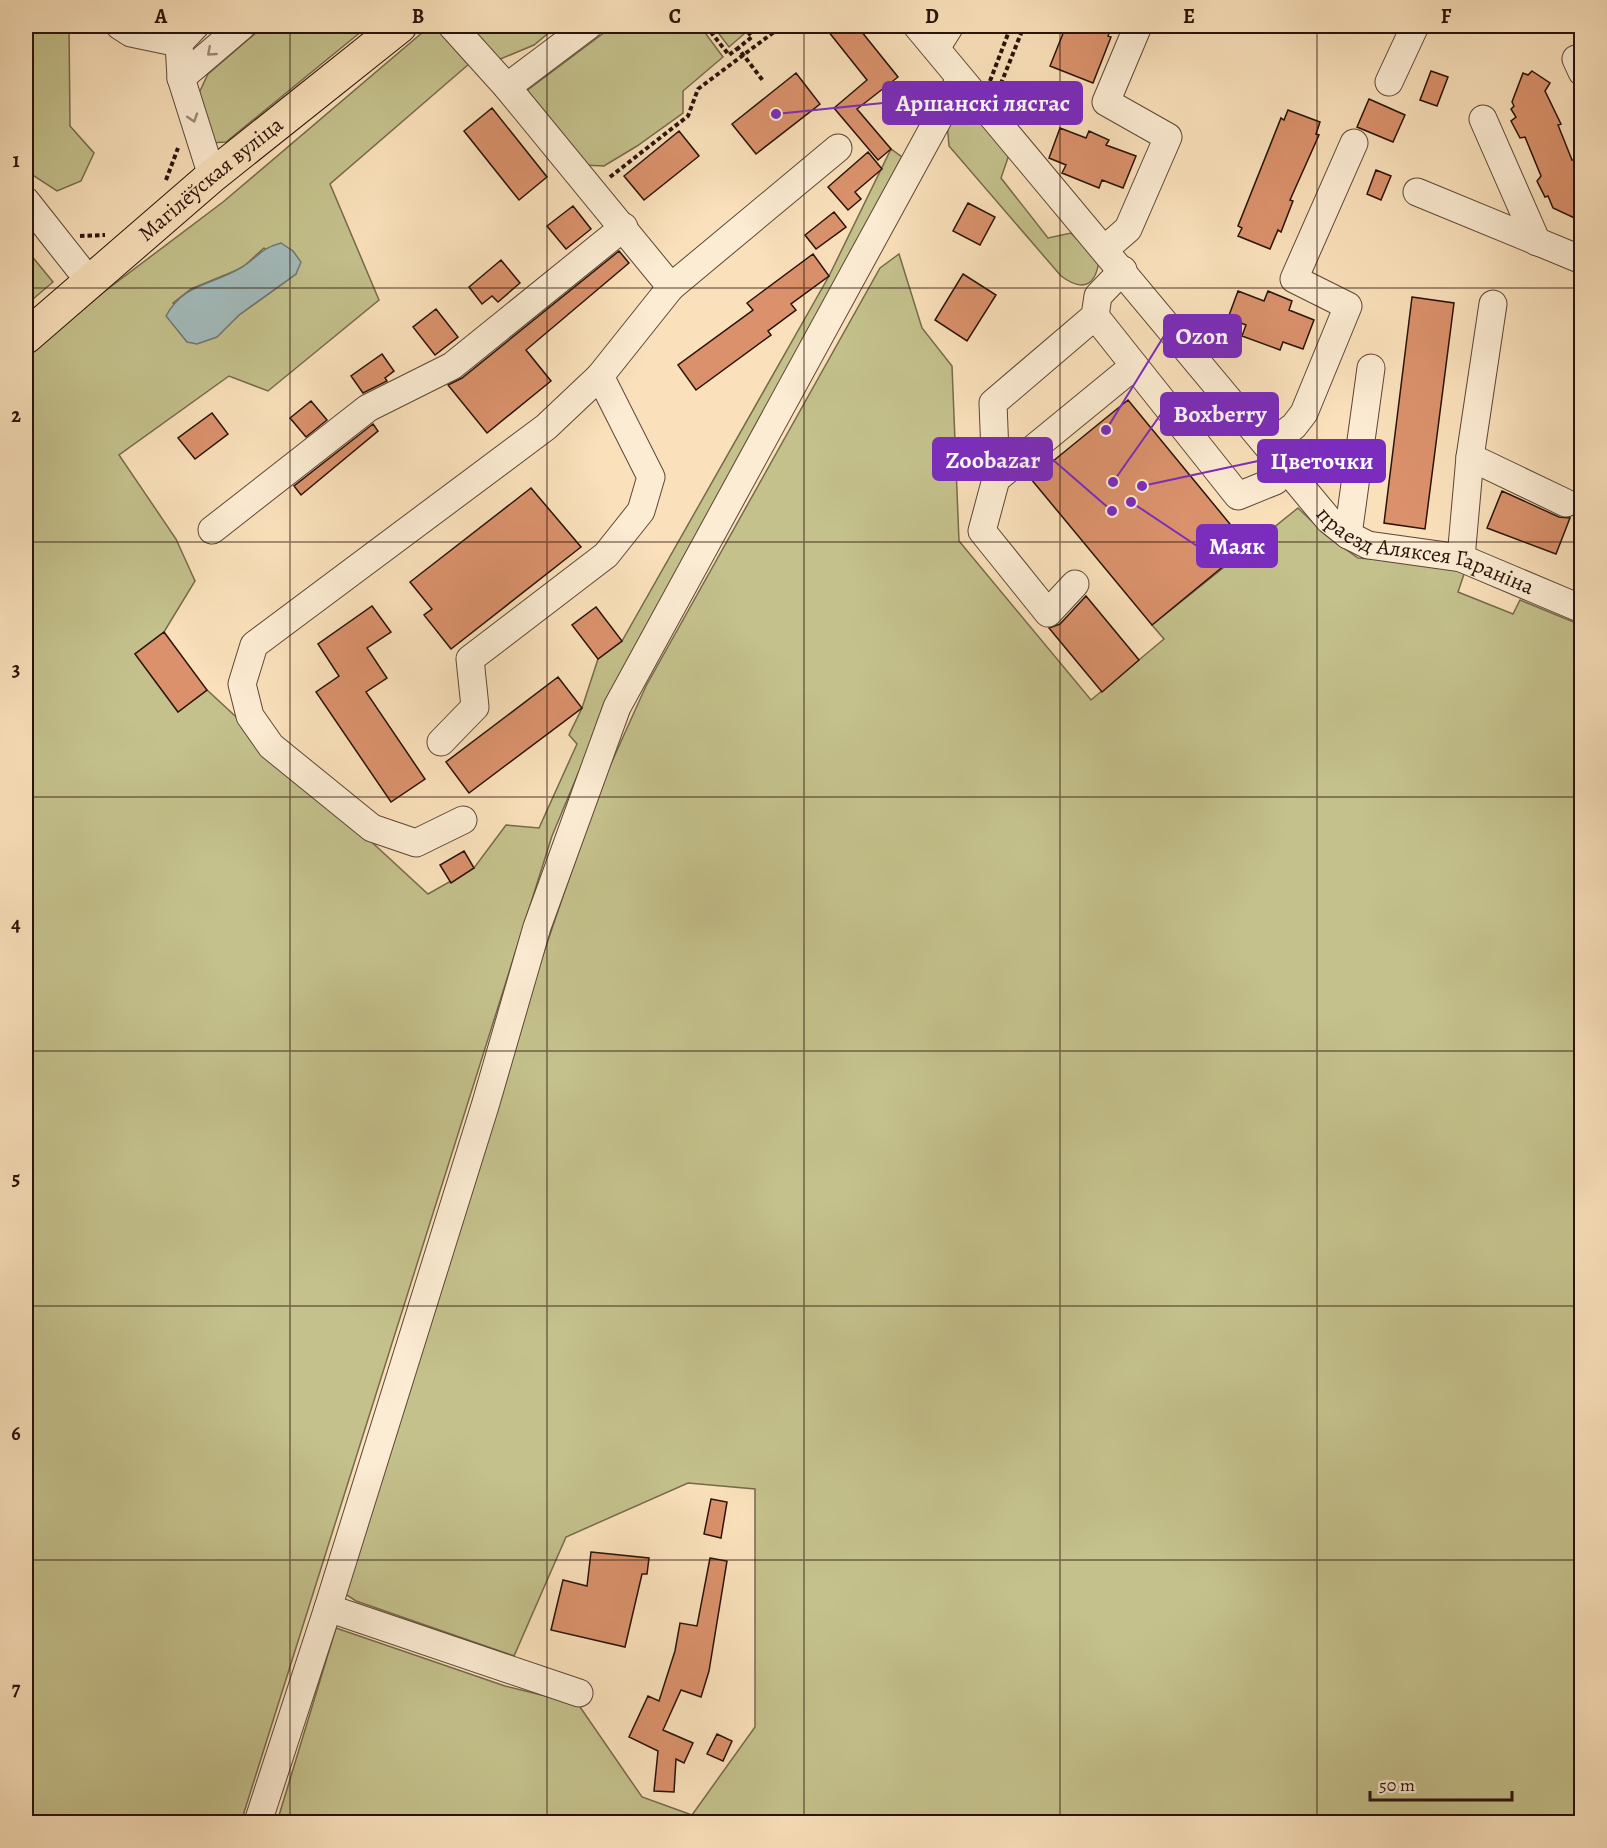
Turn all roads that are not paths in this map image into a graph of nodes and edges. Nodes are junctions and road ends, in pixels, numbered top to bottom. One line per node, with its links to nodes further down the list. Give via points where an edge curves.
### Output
1 (120, 26): 10 (street, via 131,33)
2 (242, 26): 12 (street, one-way to 12)
3 (400, 26): 19 (main road, Магілёўская вуліца)
4 (452, 26): 15 (street)
5 (917, 26): 11 (street, праезд Аляксея Гараніна)
6 (950, 26): 11 (street)
7 (1138, 26): 24 (street, via 1106,102 1168,137 1128,229)
8 (1415, 26): 14 (street)
9 (578, 29): 15 (street)
10 (187, 34): 12 (street)
11 (936, 48): 13 (street, праезд Аляксея Гараніна)
12 (181, 78): 19 (street, one-way to 19)
13 (960, 79): 24 (street, праезд Аляксея Гараніна); 46 (street, via 617,707 537,927)
14 (1389, 82)
15 (507, 87): 22 (street)
16 (1483, 119): 23 (street)
17 (1354, 143): 35 (street, via 1293,279 1348,306 1304,413)
18 (838, 148): 28 (street)
19 (212, 176): 27 (main road, Магілёўская вуліца)
20 (1418, 192): 23 (street)
21 (26, 201): 27 (street)
22 (624, 227): 28 (street); 39 (street, via 452,366 368,408)
23 (1537, 242): 25 (street)
24 (1105, 249): 26 (street, праезд Аляксея Гараніна)
25 (1581, 260)
26 (1123, 270): 30 (street, via 1098,297); 35 (street, праезд Аляксея Гараніна)
27 (90, 282): 31 (main road, Магілёўская вуліца)
28 (671, 287): 34 (street)
29 (1493, 304): 36 (street)
30 (1095, 316): 32 (street); 37 (street, via 993,403)
31 (26, 337)
32 (1134, 366): 35 (street, via 1238,496 1275,481); 37 (street)
33 (1371, 368): 40 (street)
34 (600, 376): 44 (street, via 651,477 641,511 606,555 470,659 475,707); 45 (street, via 546,427 254,645 242,684 250,716 271,746 372,828 416,843)
35 (1276, 455): 40 (street, праезд Аляксея Гараніна, via 1329,520)
36 (1470, 457): 38 (street); 41 (street)
37 (996, 479): 42 (street, via 982,531 1048,613)
38 (1566, 503)
39 (212, 530)
40 (1348, 535): 41 (street, праезд Аляксея Гараніна, via 1368,545)
41 (1461, 558): 43 (street, праезд Аляксея Гараніна)
42 (1076, 584)
43 (1581, 609)
44 (441, 742)
45 (463, 820)
46 (328, 1608): 47 (street); 48 (street)
47 (579, 1693)
48 (258, 1822)

